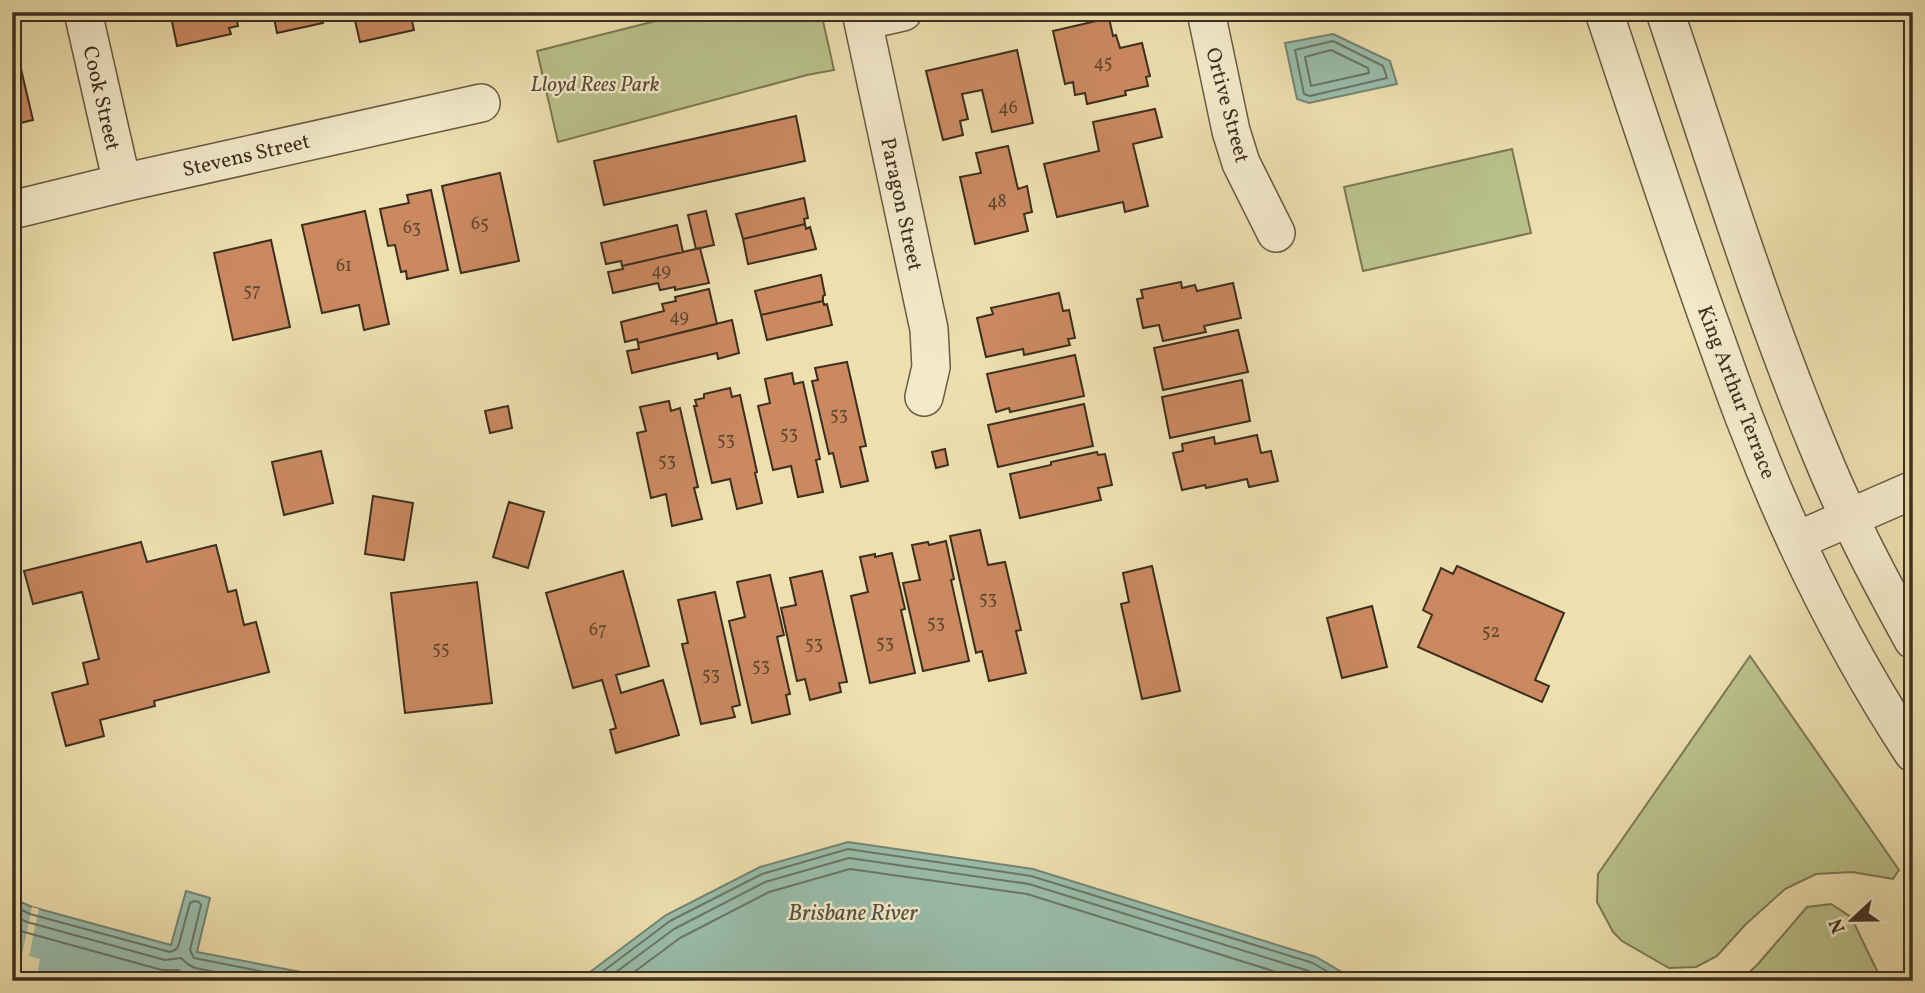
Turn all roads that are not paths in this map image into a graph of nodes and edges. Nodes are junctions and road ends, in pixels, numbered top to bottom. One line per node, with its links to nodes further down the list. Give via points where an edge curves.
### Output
1 (83, 12): 8 (street, Cook Street)
2 (903, 12): 6 (street)
3 (1206, 12): 10 (street, Ortive Street, via 1241,163)
4 (1604, 12): 14 (street, King Arthur Terrace, via 1749,432)
5 (1665, 12): 13 (street, via 1785,364)
6 (862, 17): 11 (street, Paragon Street, via 929,329 931,367)
7 (481, 103): 8 (street, Stevens Street)
8 (122, 183): 9 (street, Stevens Street)
9 (12, 210)
10 (1276, 233)
11 (924, 397)
12 (1913, 490): 13 (street)
13 (1850, 518): 14 (street); 15 (street)
14 (1796, 541): 16 (street, King Arthur Terrace, via 1857,662)
15 (1913, 640)
16 (1913, 753)

